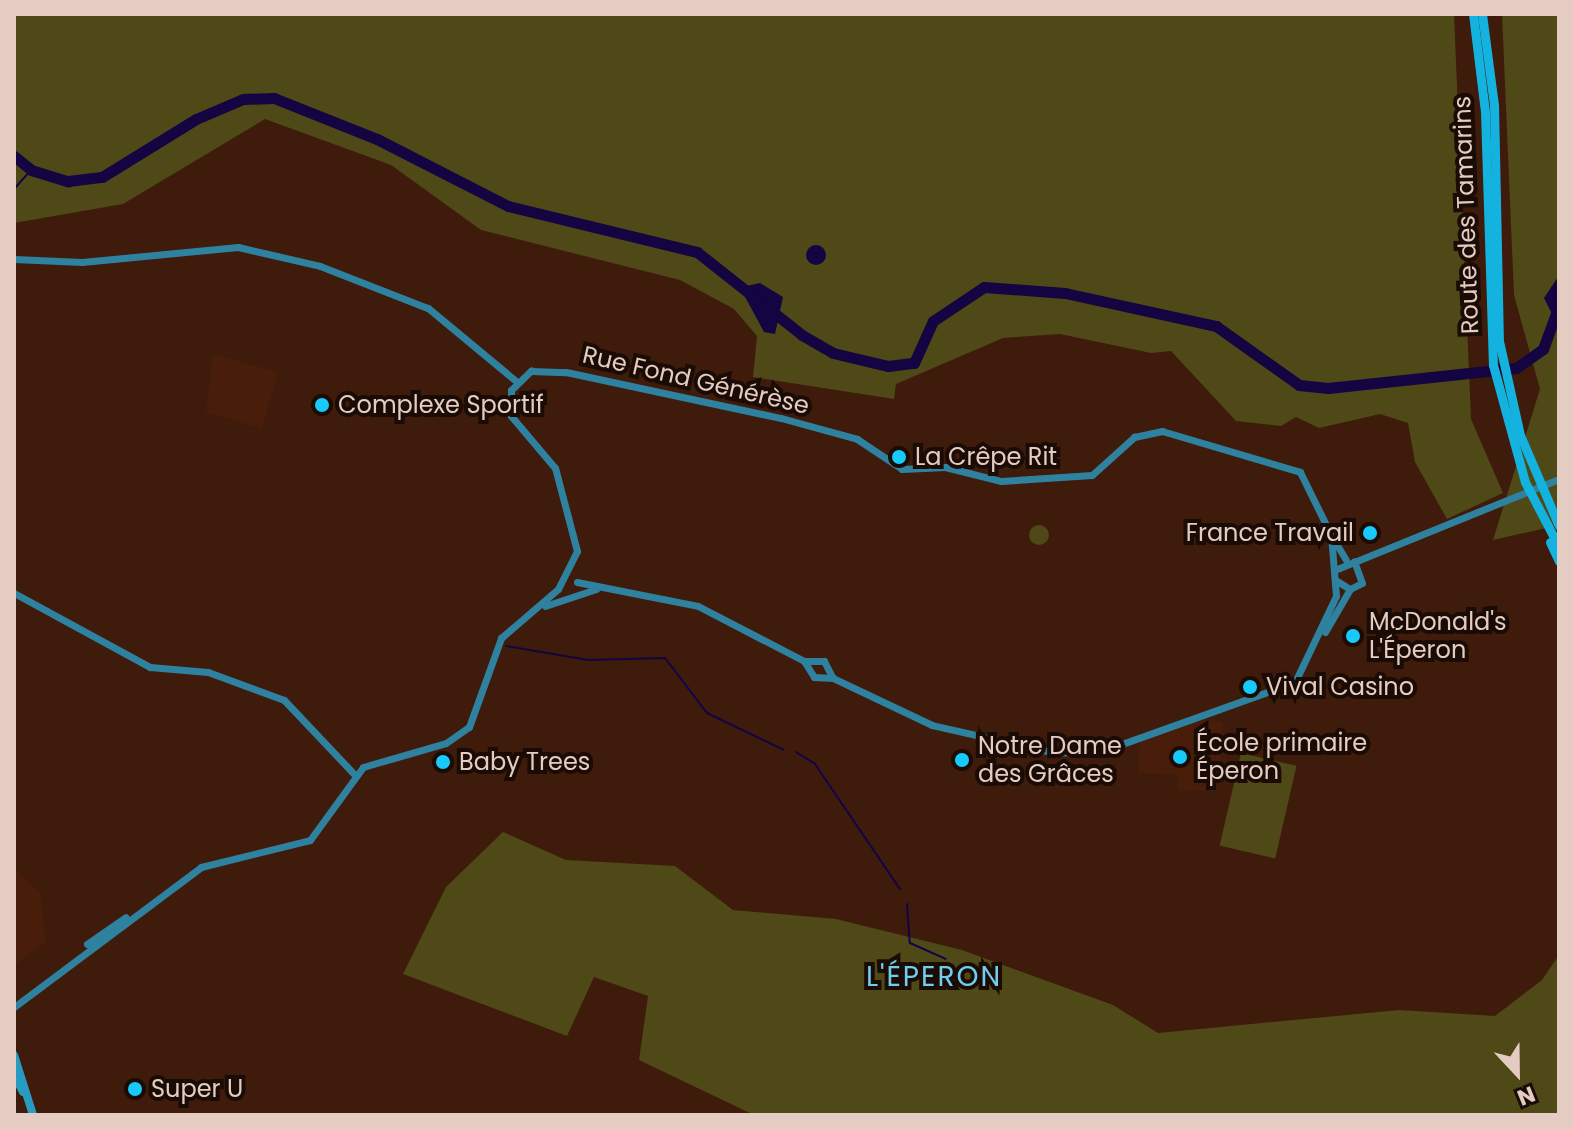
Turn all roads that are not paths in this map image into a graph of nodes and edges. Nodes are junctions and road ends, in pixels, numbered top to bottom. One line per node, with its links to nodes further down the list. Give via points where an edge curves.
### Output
1 (1473, 14): 4 (highway, Route des Tamarins, via 1486,140)
2 (1482, 14): 4 (highway, Route des Tamarins, via 1496,139)
3 (16, 259): 5 (main road, via 82,262 238,247 307,263 428,308)
4 (1492, 322): 7 (highway, Route des Tamarins, via 1505,423); 8 (highway, Route des Tamarins, via 1516,420)
5 (516, 381): 9 (main road, Rue Fond Générèse, via 537,369 566,372 807,424 857,439 902,469 945,467 1009,482 1092,475 1134,437 1162,431 1300,472); 14 (main road, via 511,416 555,468 573,532 567,539 574,544)
6 (1559, 479): 11 (main road)
7 (1539, 512): 10 (highway, Route des Tamarins); 13 (highway)
8 (1559, 526)
9 (1331, 535): 12 (main road, Rue Fond Générèse); 16 (main road, Rue Fond Générèse)
10 (1559, 547)
11 (1388, 548): 12 (main road); 15 (main road)
12 (1350, 560): 15 (main road); 16 (main road)
13 (1559, 561)
14 (573, 563): 17 (main road); 19 (main road)
15 (1363, 569): 20 (main road, via 1362,583)
16 (1336, 570): 18 (main road)
17 (564, 578): 19 (main road); 21 (main road)
18 (1337, 581): 20 (main road); 23 (main road)
19 (576, 584): 21 (main road); 24 (main road, via 698,606)
20 (1350, 589): 23 (main road)
21 (561, 592): 26 (main road, via 504,634 462,734 372,761)
22 (14, 593): 26 (main road, via 150,667 208,672 284,700)
23 (1316, 646): 25 (main road, via 1305,671 1278,693 1075,755 923,722)
24 (812, 665): 25 (main road); 25 (main road)
25 (828, 675)
26 (354, 774): 27 (main road, via 314,838 222,857)
27 (139, 911): 28 (main road); 29 (main road)
28 (103, 932): 29 (main road); 30 (main road)
29 (86, 950): 31 (main road)
30 (14, 997)
31 (14, 1007)
32 (14, 1055): 34 (main road)
33 (14, 1075): 34 (main road)
34 (29, 1101): 35 (main road)
35 (33, 1115)

